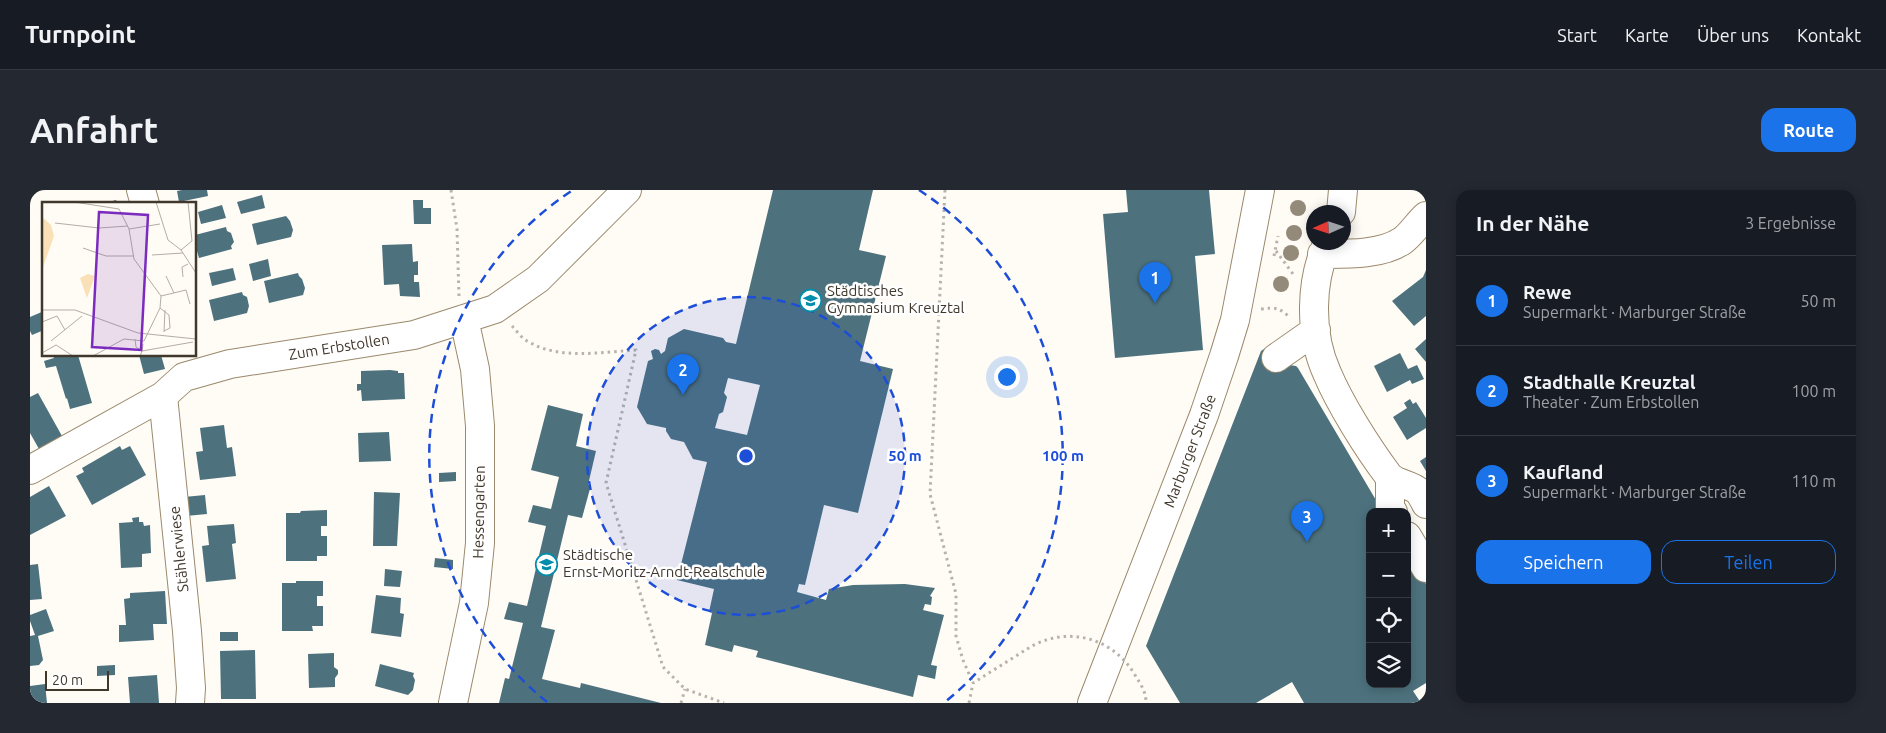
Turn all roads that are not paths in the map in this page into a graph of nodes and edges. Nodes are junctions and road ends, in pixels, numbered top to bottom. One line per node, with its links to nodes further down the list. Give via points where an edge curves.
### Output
1 (627, 190): 8 (street, Zum Erbstollen, via 538,280 495,309)
2 (1260, 190): 21 (street, Marburger Straße, via 1235,320 1224,356)
3 (1343, 190): 4 (street)
4 (1342, 205)
5 (1426, 216): 7 (street, via 1402,241 1382,249 1362,254)
6 (1324, 250): 9 (street, via 1316,277 1314,303)
7 (1337, 250)
8 (464, 319): 11 (street, Zum Erbstollen, via 414,335 230,364); 20 (street, Hessengarten, via 475,369 480,426 480,543 474,603)
9 (1305, 325): 10 (street); 14 (street, via 1320,353 1317,379 1354,422)
10 (1276, 358)
11 (183, 366): 12 (street, Zum Erbstollen)
12 (163, 396): 13 (street, Zum Erbstollen); 19 (street, Stählerwiese, via 187,631 192,688)
13 (30, 470)
14 (1390, 477): 15 (street, via 1419,491); 16 (street)
15 (1426, 504)
16 (1391, 508)
17 (1411, 543): 18 (street)
18 (1426, 568)
19 (190, 703)
20 (453, 703)
21 (1092, 703)

